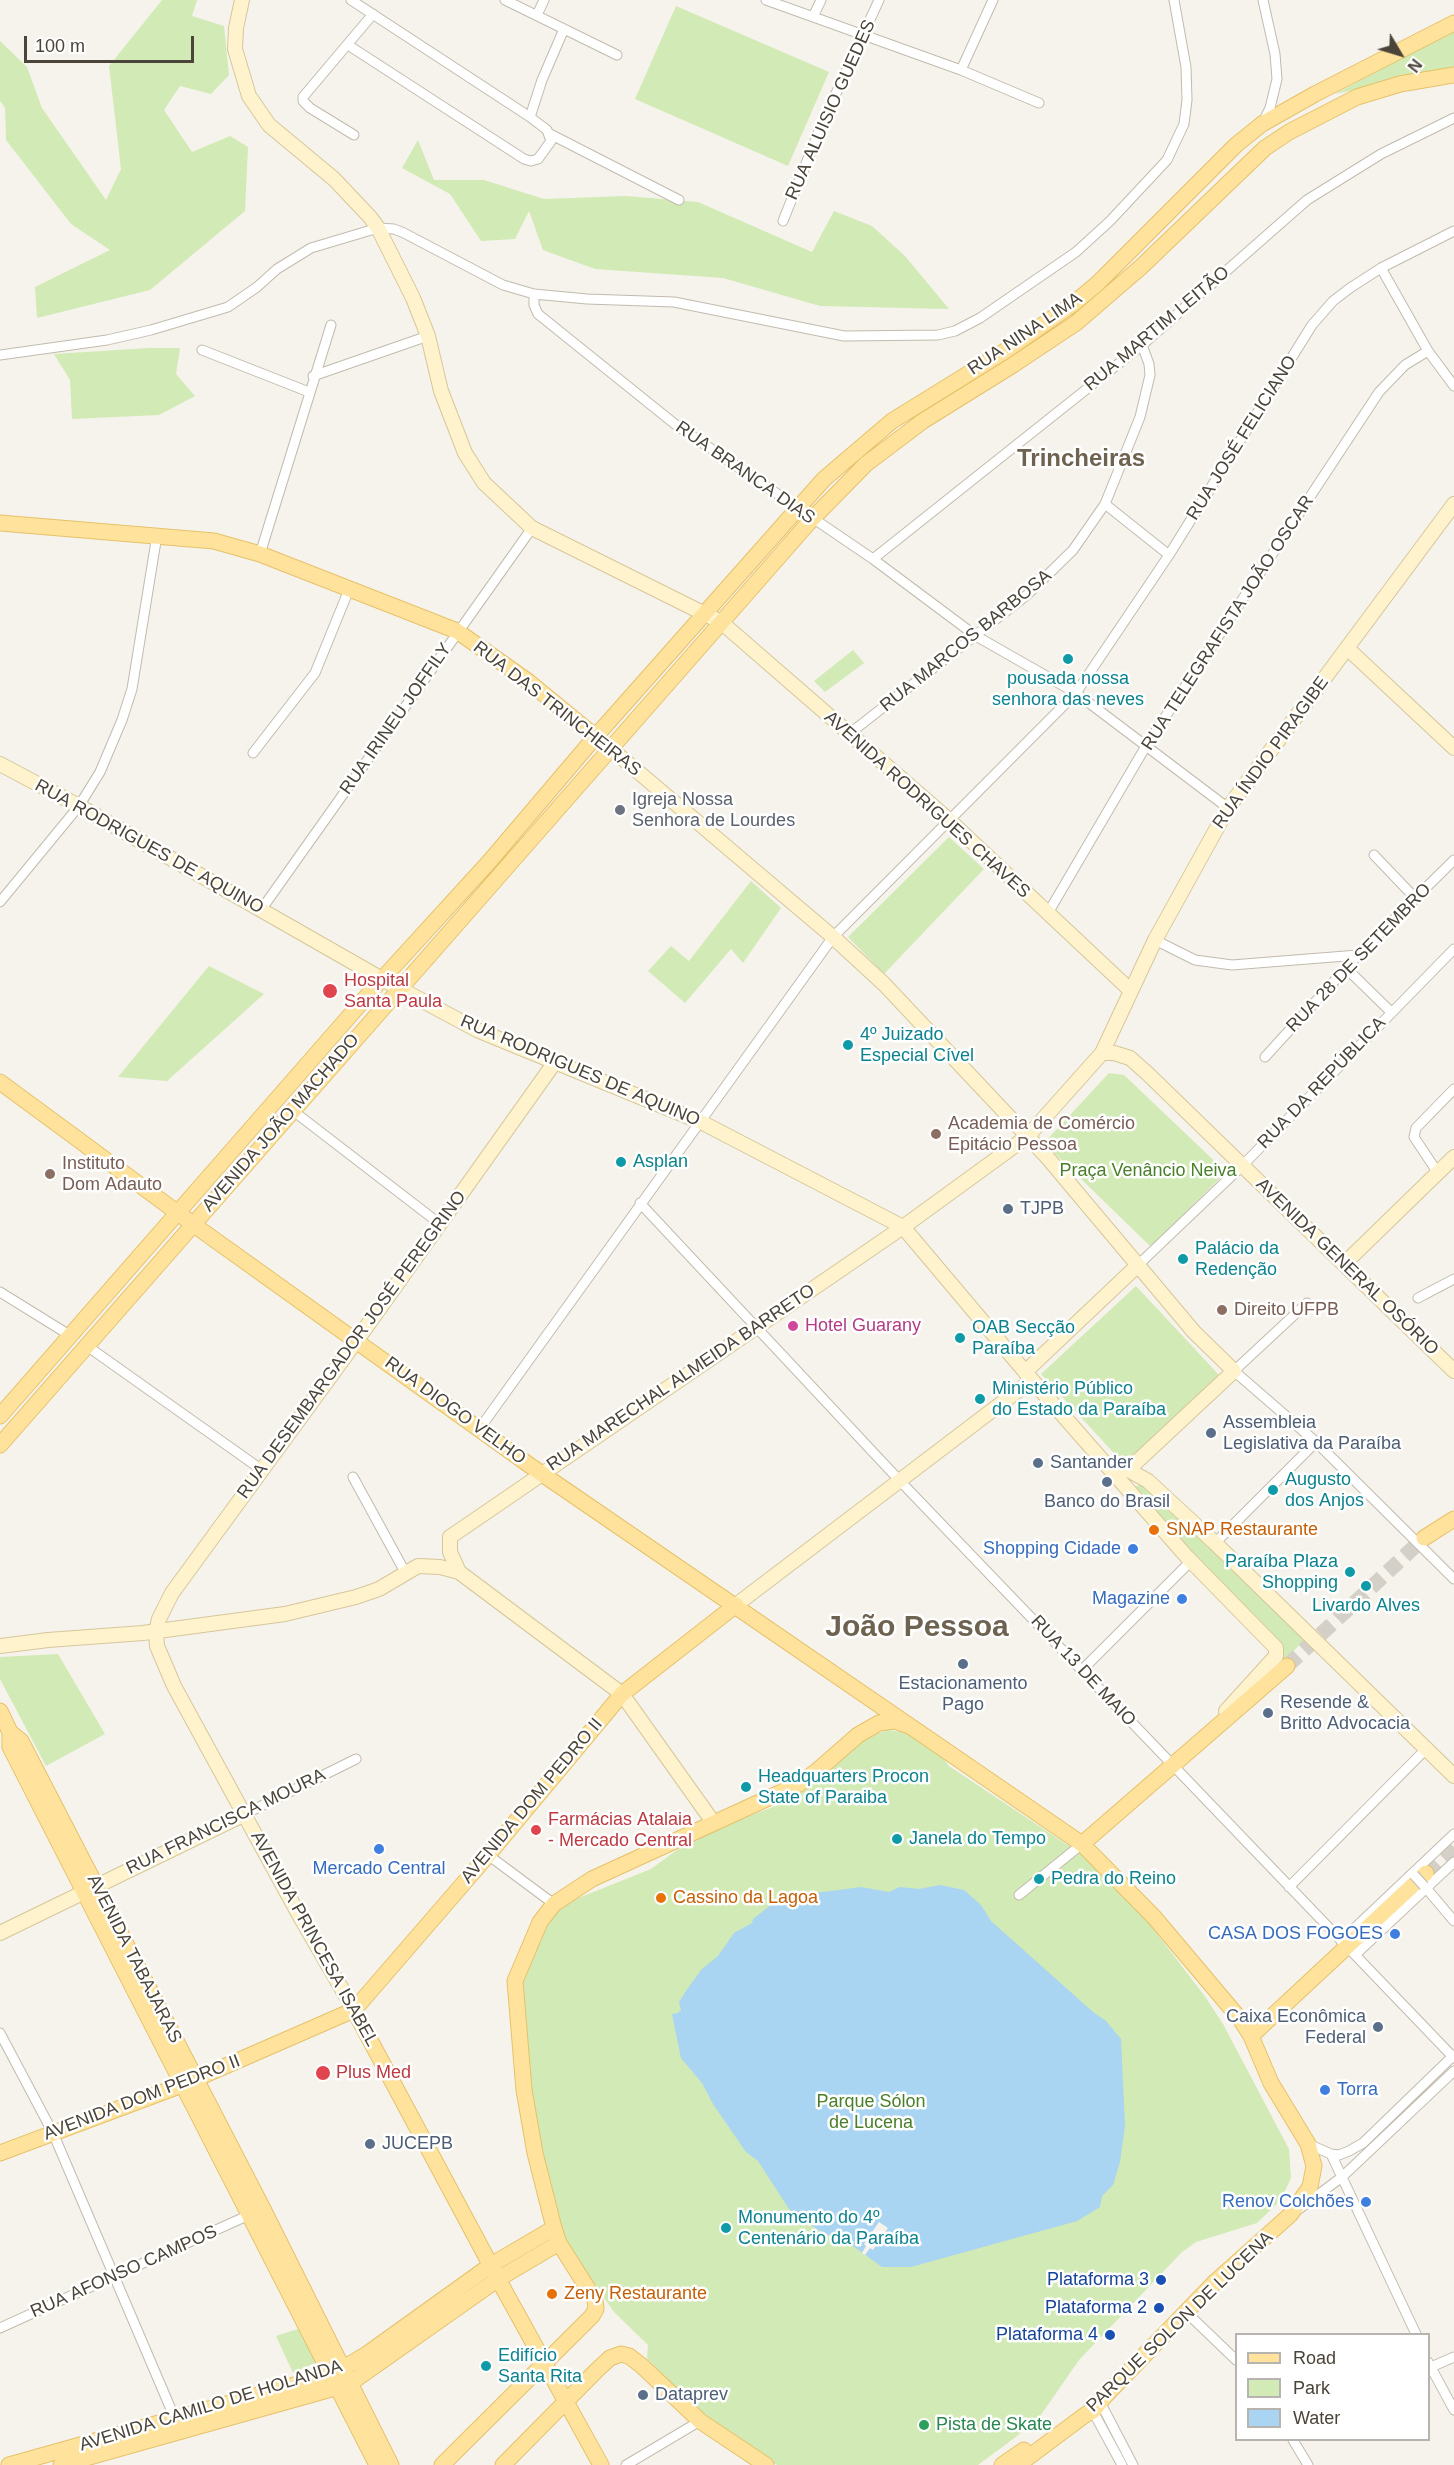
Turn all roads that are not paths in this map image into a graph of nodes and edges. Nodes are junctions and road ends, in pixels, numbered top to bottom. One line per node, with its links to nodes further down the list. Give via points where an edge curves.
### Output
1 (242, 0): 29 (street, via 235,49 249,96 269,125 334,179)
2 (351, 0): 11 (street)
3 (505, 0): 12 (street)
4 (544, 0): 12 (street)
5 (766, 0): 13 (street)
6 (821, 0): 13 (street)
7 (879, 0): 16 (street, RUA ALUISIO GUEDES)
8 (993, 0): 19 (street)
9 (1174, 0): 32 (street, via 1186,67 1187,100 1184,124 1167,160 1076,252 955,331 938,335 844,336 674,302)
10 (1263, 0): 24 (street, via 1277,79)
11 (373, 14): 17 (street); 22 (street)
12 (537, 15): 15 (street)
13 (813, 17): 16 (street)
14 (1454, 23): 24 (main road, RUA NINA LIMA)
15 (564, 29): 18 (street); 22 (street)
16 (864, 35): 19 (street); 28 (street, RUA ALUISIO GUEDES, via 821,126)
17 (348, 45): 25 (street, via 303,101); 26 (street, via 524,159 538,159 551,141)
18 (617, 55)
19 (961, 70): 21 (street)
20 (1454, 75): 45 (main road, RUA NINA LIMA, via 1400,84 1357,97 1264,148 1111,294 1046,344 895,440)
21 (1039, 103)
22 (530, 117): 26 (street)
23 (1454, 118): 35 (street, RUA MARTIM LEITÃO, via 1381,153 1307,200)
24 (1262, 124): 44 (main road, RUA NINA LIMA, via 1073,304 892,422)
25 (354, 135)
26 (550, 135): 27 (street)
27 (679, 200)
28 (783, 221)
29 (378, 228): 32 (street, via 404,233 503,285); 34 (street); 38 (street, via 311,248 228,307 107,340)
30 (1454, 231): 31 (street, RUA JOSÉ FELICIANO)
31 (1381, 268): 37 (street); 50 (street, RUA JOSÉ FELICIANO, via 1333,301 1312,325)
32 (534, 294): 44 (street, RUA BRANCA DIAS, via 538,314 615,378)
33 (331, 325): 39 (street)
34 (428, 336): 39 (street); 47 (street, via 441,391 465,453 498,499)
35 (1143, 345): 42 (street, RUA MARCOS BARBOSA, via 1149,364 1147,393); 51 (street, RUA MARTIM LEITÃO)
36 (202, 350): 41 (street)
37 (1428, 351): 40 (street); 61 (street, RUA TELEGRAFISTA JOÃO OSCAR, via 1405,365 1379,392)
38 (0, 355)
39 (313, 376): 41 (street)
40 (1454, 386)
41 (309, 392): 49 (street)
42 (1105, 504): 50 (street); 56 (street, RUA MARCOS BARBOSA, via 1053,573)
43 (1454, 504): 57 (street, RUA ÍNDIO PIRAGIBE)
44 (796, 508): 45 (street, RUA BRANCA DIAS); 53 (main road, RUA NINA LIMA)
45 (812, 519): 51 (street, RUA BRANCA DIAS); 54 (main road, RUA NINA LIMA)
46 (0, 523): 48 (main road, RUA DAS TRINCHEIRAS)
47 (532, 528): 53 (street); 55 (street, RUA IRINEU JOFFILY)
48 (157, 536): 49 (main road, RUA DAS TRINCHEIRAS, via 214,542); 66 (street, via 132,689 100,772)
49 (260, 554): 52 (main road, RUA DAS TRINCHEIRAS)
50 (1169, 555): 58 (street, RUA JOSÉ FELICIANO)
51 (873, 559): 56 (street, RUA BRANCA DIAS)
52 (350, 587): 55 (main road, RUA DAS TRINCHEIRAS); 64 (street, via 315,673)
53 (705, 613): 54 (street, AVENIDA RODRIGUES CHAVES); 60 (main road, RUA NINA LIMA)
54 (721, 622): 59 (street, AVENIDA RODRIGUES CHAVES); 62 (main road, RUA NINA LIMA)
55 (457, 631): 60 (main road, RUA DAS TRINCHEIRAS); 73 (street, RUA IRINEU JOFFILY)
56 (976, 636): 58 (street, RUA BRANCA DIAS); 59 (street, RUA MARCOS BARBOSA)
57 (1347, 648): 63 (street); 67 (street, RUA ÍNDIO PIRAGIBE)
58 (1076, 693): 61 (street, RUA BRANCA DIAS); 68 (street, RUA JOSÉ FELICIANO)
59 (849, 734): 68 (street, AVENIDA RODRIGUES CHAVES)
60 (596, 736): 62 (main road, RUA DAS TRINCHEIRAS); 80 (main road, AVENIDA JOÃO MACHADO)
61 (1146, 746): 67 (street, RUA BRANCA DIAS); 74 (street, RUA TELEGRAFISTA JOÃO OSCAR)
62 (610, 748): 75 (street, RUA DAS TRINCHEIRAS); 81 (main road, AVENIDA JOÃO MACHADO)
63 (1454, 748)
64 (253, 753)
65 (0, 764): 66 (street, RUA RODRIGUES DE AQUINO)
66 (79, 806): 72 (street); 73 (street, RUA RODRIGUES DE AQUINO)
67 (1228, 808): 76 (street, RUA ÍNDIO PIRAGIBE)
68 (949, 820): 74 (street, AVENIDA RODRIGUES CHAVES); 75 (street, RUA JOSÉ FELICIANO)
69 (1374, 855): 71 (street)
70 (1454, 860): 71 (street, RUA 28 DE SETEMBRO)
71 (1415, 898): 78 (street, RUA 28 DE SETEMBRO)
72 (0, 902)
73 (261, 910): 80 (street, RUA RODRIGUES DE AQUINO)
74 (1048, 913): 82 (street, AVENIDA RODRIGUES CHAVES)
75 (833, 937): 90 (street, RUA JOSÉ FELICIANO); 91 (street, RUA DAS TRINCHEIRAS, via 926,1026)
76 (1155, 940): 78 (street, via 1195,960 1225,964); 82 (street, RUA ÍNDIO PIRAGIBE)
77 (1452, 954): 83 (street, RUA DA REPÚBLICA)
78 (1358, 955): 79 (street, RUA 28 DE SETEMBRO)
79 (1346, 968): 83 (street); 85 (street, RUA 28 DE SETEMBRO)
80 (382, 980): 81 (street, RUA RODRIGUES DE AQUINO); 96 (main road, AVENIDA JOÃO MACHADO)
81 (399, 988): 86 (street, RUA RODRIGUES DE AQUINO, via 477,1030); 89 (main road, AVENIDA JOÃO MACHADO)
82 (1130, 990): 84 (street, RUA ÍNDIO PIRAGIBE)
83 (1391, 1012): 93 (street, RUA DA REPÚBLICA)
84 (1102, 1053): 91 (street, RUA MARECHAL ALMEIDA BARRETO); 93 (street, AVENIDA GENERAL OSÓRIO, via 1122,1055 1135,1063)
85 (1265, 1057)
86 (555, 1062): 90 (street, RUA RODRIGUES DE AQUINO); 98 (street, RUA DESEMBARGADOR JOSÉ PEREGRINO)
87 (0, 1082): 96 (main road, RUA DIOGO VELHO)
88 (1454, 1089): 94 (street, via 1416,1128 1414,1137)
89 (292, 1110): 97 (main road, AVENIDA JOÃO MACHADO); 98 (street)
90 (700, 1122): 95 (street, RUA JOSÉ FELICIANO); 99 (street, RUA RODRIGUES DE AQUINO)
91 (1028, 1136): 99 (street, RUA MARECHAL ALMEIDA BARRETO); 101 (street)
92 (1454, 1157): 94 (street)
93 (1242, 1166): 100 (street, AVENIDA GENERAL OSÓRIO); 101 (street, RUA DA REPÚBLICA)
94 (1438, 1173): 100 (street)
95 (640, 1203): 106 (street, RUA 13 DE MAIO); 114 (street, RUA JOSÉ FELICIANO)
96 (178, 1214): 97 (main road, RUA DIOGO VELHO); 107 (main road, AVENIDA JOÃO MACHADO)
97 (193, 1224): 108 (main road, RUA DIOGO VELHO); 109 (main road, AVENIDA JOÃO MACHADO)
98 (440, 1224): 108 (street, RUA DESEMBARGADOR JOSÉ PEREGRINO)
99 (903, 1227): 106 (street, RUA MARECHAL ALMEIDA BARRETO); 112 (street, RUA RODRIGUES DE AQUINO)
100 (1345, 1263): 111 (street, AVENIDA GENERAL OSÓRIO)
101 (1137, 1266): 110 (street); 112 (street, AVENIDA DOM PEDRO II)
102 (1454, 1279): 104 (street)
103 (0, 1292): 107 (street)
104 (1418, 1298)
105 (1307, 1303): 110 (street)
106 (756, 1326): 120 (street, RUA MARECHAL ALMEIDA BARRETO); 122 (street, RUA 13 DE MAIO)
107 (71, 1336): 113 (main road, AVENIDA JOÃO MACHADO)
108 (357, 1340): 114 (main road, RUA DIOGO VELHO); 119 (street, RUA DESEMBARGADOR JOSÉ PEREGRINO)
109 (87, 1346): 116 (main road, AVENIDA JOÃO MACHADO); 119 (street)
110 (1234, 1371): 115 (street); 118 (street)
111 (1454, 1371)
112 (1028, 1376): 117 (street, RUA RODRIGUES DE AQUINO); 122 (street, AVENIDA DOM PEDRO II)
113 (0, 1416)
114 (480, 1428): 120 (main road, RUA DIOGO VELHO)
115 (1316, 1442): 125 (street); 129 (street)
116 (0, 1445)
117 (1104, 1460): 118 (street); 126 (street)
118 (1129, 1469): 125 (street, via 1148,1481)
119 (262, 1470): 131 (street, RUA DESEMBARGADOR JOSÉ PEREGRINO, via 172,1593)
120 (542, 1473): 128 (street, RUA MARECHAL ALMEIDA BARRETO, via 450,1538 450,1552); 130 (main road, RUA DIOGO VELHO)
121 (353, 1476): 127 (street)
122 (900, 1481): 130 (street, AVENIDA DOM PEDRO II); 134 (street, RUA 13 DE MAIO)
123 (1454, 1519): 124 (main road)
124 (1424, 1538)
125 (1215, 1543): 138 (street)
126 (1191, 1561): 133 (street, via 1276,1648); 134 (street)
127 (405, 1572): 128 (street, via 418,1566); 131 (street, via 379,1589 312,1608)
128 (459, 1572): 135 (street)
129 (1454, 1579)
130 (736, 1605): 135 (main road, AVENIDA DOM PEDRO II); 137 (main road, RUA DIOGO VELHO)
131 (156, 1632): 132 (street); 142 (street, AVENIDA PRINCESA ISABEL, via 157,1646 174,1686)
132 (0, 1646)
133 (1282, 1661): 140 (main road)
134 (1082, 1670): 140 (street, RUA 13 DE MAIO)
135 (621, 1694): 143 (street); 146 (main road, AVENIDA DOM PEDRO II)
136 (0, 1712): 150 (main road, AVENIDA TABAJARAS, via 10,1732 21,1741)
137 (917, 1729): 143 (main road, via 895,1721 879,1724 858,1735 799,1784); 145 (main road)
138 (1427, 1748): 141 (street); 149 (street)
139 (356, 1759): 142 (street, RUA FRANCISCA MOURA)
140 (1172, 1766): 145 (main road); 149 (street, RUA 13 DE MAIO)
141 (1454, 1776)
142 (244, 1814): 150 (street, RUA FRANCISCA MOURA); 156 (street, AVENIDA PRINCESA ISABEL)
143 (713, 1822): 152 (main road, via 592,1879)
144 (1454, 1834): 155 (street)
145 (1082, 1844): 151 (street); 158 (main road, via 1154,1917 1228,2003)
146 (488, 1856): 152 (street); 156 (main road, AVENIDA DOM PEDRO II)
147 (1454, 1862): 148 (street)
148 (1422, 1881): 153 (street); 155 (main road)
149 (1289, 1887): 155 (street, RUA 13 DE MAIO)
150 (89, 1888): 154 (street, RUA FRANCISCA MOURA); 161 (main road, AVENIDA TABAJARAS)
151 (1019, 1895)
152 (554, 1904): 169 (main road, via 530,1942 515,1981 514,1995 524,2090)
153 (1454, 1921)
154 (0, 1933)
155 (1348, 1948): 158 (main road); 159 (street, RUA 13 DE MAIO)
156 (354, 2010): 161 (main road, AVENIDA DOM PEDRO II); 171 (main road, AVENIDA PRINCESA ISABEL)
157 (0, 2033): 162 (street)
158 (1251, 2036): 163 (main road, via 1271,2083)
159 (1453, 2056): 165 (street, via 1363,2143 1340,2155)
160 (1454, 2071): 166 (street, PARQUE SOLON DE LUCENA)
161 (189, 2082): 162 (main road, AVENIDA DOM PEDRO II); 167 (main road, AVENIDA TABAJARAS); 180 (main road, AVENIDA TABAJARAS)
162 (53, 2133): 164 (main road, AVENIDA DOM PEDRO II); 172 (street)
163 (1308, 2144): 165 (street); 168 (main road, via 1314,2166 1312,2179)
164 (0, 2153)
165 (1330, 2154): 166 (street)
166 (1342, 2177): 168 (street, PARQUE SOLON DE LUCENA); 175 (street)
167 (249, 2215): 172 (street, RUA AFONSO CAMPOS); 180 (main road, AVENIDA TABAJARAS)
168 (1290, 2215): 173 (main road, PARQUE SOLON DE LUCENA)
169 (554, 2228): 170 (main road); 171 (main road, AVENIDA CAMILO DE HOLANDA)
170 (559, 2243): 171 (main road, AVENIDA CAMILO DE HOLANDA); 178 (main road, via 595,2300 596,2309)
171 (494, 2272): 178 (main road, AVENIDA PRINCESA ISABEL); 180 (main road, AVENIDA CAMILO DE HOLANDA); 181 (main road, AVENIDA CAMILO DE HOLANDA)
172 (114, 2277): 174 (street, RUA AFONSO CAMPOS); 186 (street)
173 (1186, 2312): 177 (street); 183 (main road, PARQUE SOLON DE LUCENA)
174 (0, 2328)
175 (1416, 2333)
176 (1454, 2357): 179 (street)
177 (1235, 2359)
178 (545, 2363): 182 (main road, AVENIDA PRINCESA ISABEL); 192 (main road)
179 (1430, 2365): 184 (street)
180 (337, 2371): 181 (main road, AVENIDA TABAJARAS); 186 (main road, AVENIDA CAMILO DE HOLANDA)
181 (343, 2386): 186 (main road, AVENIDA CAMILO DE HOLANDA); 190 (main road); 191 (main road)
182 (566, 2400): 185 (main road, via 610,2358 629,2356); 193 (main road); 194 (main road, AVENIDA PRINCESA ISABEL)
183 (1097, 2402): 197 (main road); 198 (main road, PARQUE SOLON DE LUCENA); 199 (street); 200 (street)
184 (1454, 2410)
185 (700, 2421): 195 (street); 196 (main road)
186 (178, 2425): 188 (main road, AVENIDA CAMILO DE HOLANDA); 189 (main road, AVENIDA CAMILO DE HOLANDA)
187 (1294, 2441): 201 (street)
188 (9, 2465)
189 (61, 2465)
190 (377, 2465)
191 (391, 2465)
192 (442, 2465)
193 (504, 2465)
194 (601, 2465)
195 (626, 2465)
196 (766, 2465)
197 (1002, 2465)
198 (1018, 2465)
199 (1122, 2465)
200 (1133, 2465)
201 (1308, 2465)

